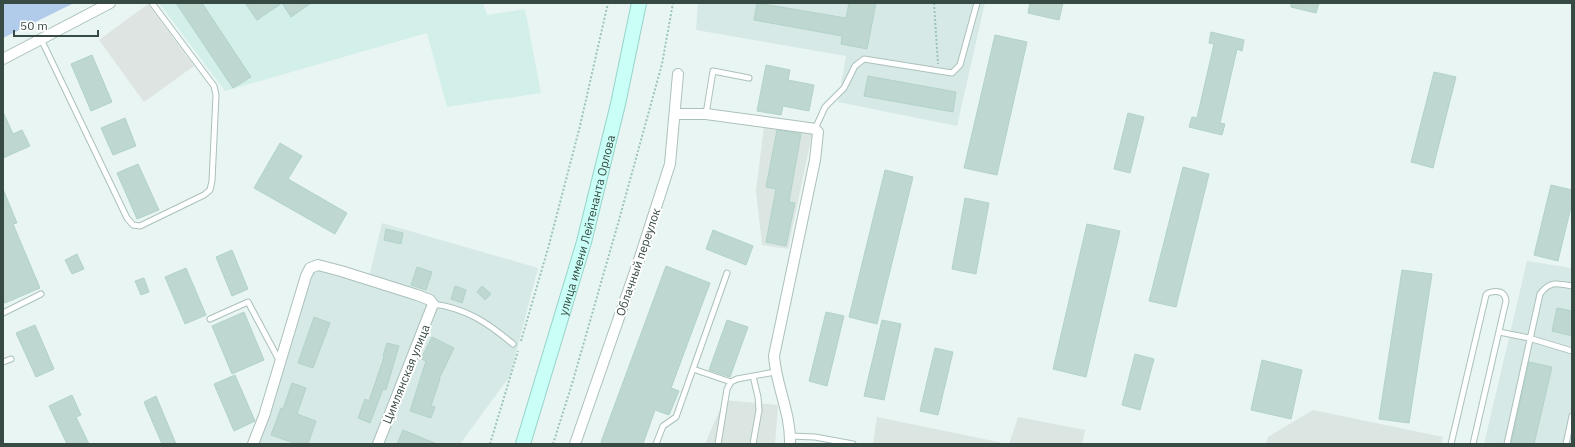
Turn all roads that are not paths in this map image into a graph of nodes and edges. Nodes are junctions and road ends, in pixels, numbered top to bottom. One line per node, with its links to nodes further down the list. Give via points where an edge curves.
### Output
1 (110, 3): 5 (street)
2 (152, 3): 5 (lane, via 214,86 216,95 212,181 210,190 204,195 140,226 133,225 127,218)
3 (639, 3): 33 (main road, улица имени Лейтенанта Орлова, via 618,104 584,242)
4 (977, 3): 11 (lane, via 960,65 952,73 864,59 855,66 844,88 825,107)
5 (41, 39): 6 (street)
6 (3, 59)
7 (678, 74): 9 (street, Облачный переулок)
8 (749, 78): 10 (lane, via 713,71)
9 (675, 114): 10 (street); 34 (street, Облачный переулок, via 670,164)
10 (706, 114): 11 (street)
11 (815, 129): 26 (street, via 818,132 818,143 774,356)
12 (727, 273): 25 (lane)
13 (1572, 286): 19 (lane, via 1553,284 1543,290)
14 (41, 294): 16 (lane)
15 (434, 304): 20 (lane, via 467,313 491,325); 23 (street, via 417,295 341,271 313,266 308,270); 32 (street, Цимлянская улица)
16 (3, 313)
17 (210, 319): 23 (lane, via 248,302)
18 (1499, 332): 19 (lane); 39 (lane, via 1505,296 1494,291 1488,292); 40 (lane)
19 (1530, 338): 21 (lane); 41 (lane)
20 (513, 344)
21 (1572, 350)
22 (11, 359): 24 (lane)
23 (280, 360): 31 (street)
24 (3, 362)
25 (693, 369): 28 (lane); 35 (lane, via 676,417 663,426)
26 (775, 372): 27 (lane); 30 (street, via 786,405)
27 (753, 376): 28 (lane); 37 (lane, via 759,410)
28 (731, 382): 36 (lane, via 727,389)
29 (1572, 416): 42 (lane)
30 (790, 440): 38 (lane, via 815,437)
31 (253, 444)
32 (378, 444)
33 (523, 444)
34 (575, 444)
35 (656, 444)
36 (718, 444)
37 (753, 444)
38 (853, 444)
39 (1451, 444)
40 (1473, 444)
41 (1507, 444)
42 (1566, 444)

